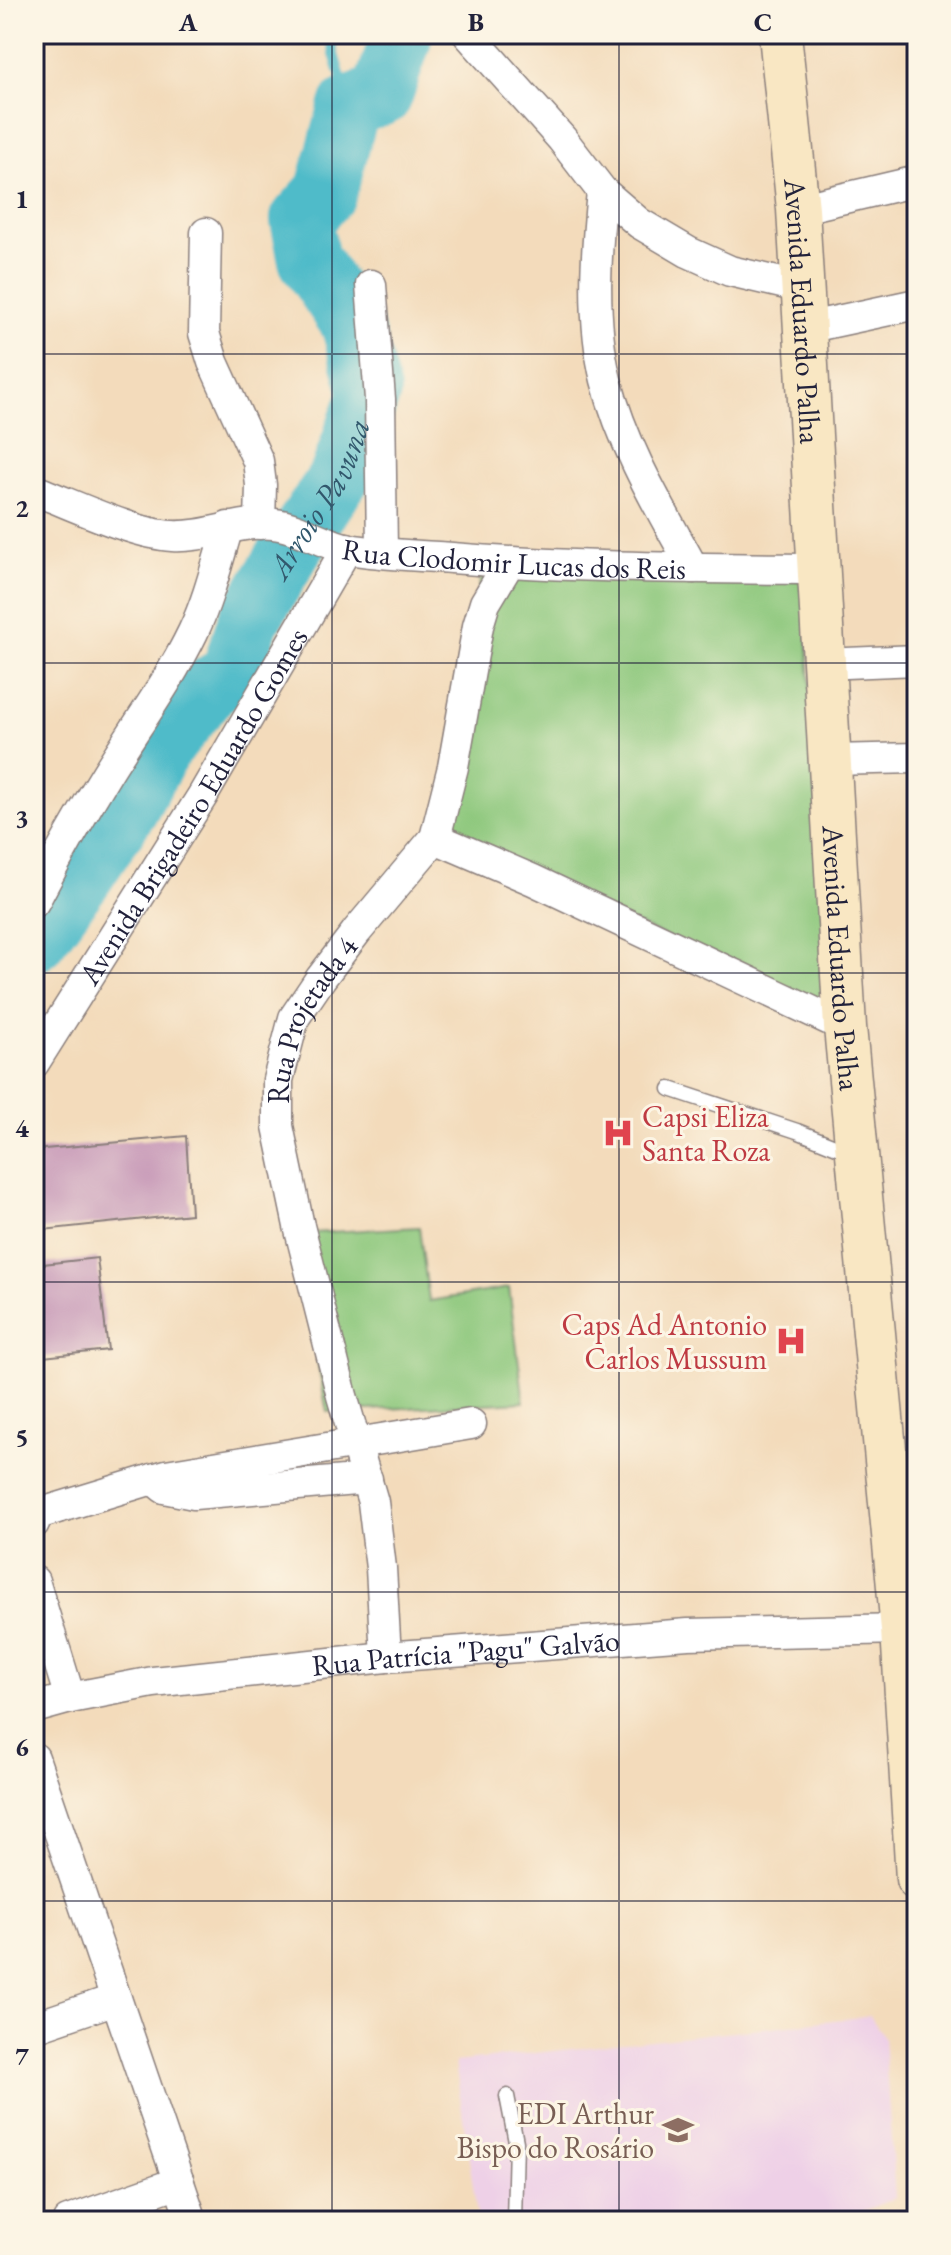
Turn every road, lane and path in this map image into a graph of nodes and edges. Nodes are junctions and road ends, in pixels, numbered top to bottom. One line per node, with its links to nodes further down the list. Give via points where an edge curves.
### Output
1 (468, 34): 4 (street)
2 (780, 34): 5 (street, Avenida Eduardo Palha)
3 (917, 181): 5 (street)
4 (602, 191): 9 (street, via 639,223 688,252); 16 (street, via 597,286 606,380 645,483)
5 (798, 209): 9 (street, Avenida Eduardo Palha)
6 (206, 233): 11 (street, via 204,333 258,461)
7 (371, 285): 14 (street, via 380,399)
8 (917, 304): 9 (street)
9 (804, 308): 17 (street, Avenida Eduardo Palha)
10 (34, 490): 12 (street, Rua Clodomir Lucas dos Reis, via 143,531 196,536)
11 (264, 524): 12 (street, Rua Clodomir Lucas dos Reis); 13 (street, Rua Clodomir Lucas dos Reis, via 293,527)
12 (228, 527): 23 (street, via 192,633)
13 (336, 544): 14 (street, Rua Clodomir Lucas dos Reis); 25 (street, Avenida Brigadeiro Eduardo Gomes, via 203,795)
14 (382, 551): 15 (street, Rua Clodomir Lucas dos Reis)
15 (509, 563): 16 (street, Rua Clodomir Lucas dos Reis); 22 (street, Rua Projetada 4, via 478,626)
16 (693, 568): 17 (street, Rua Clodomir Lucas dos Reis)
17 (817, 569): 19 (street, Avenida Eduardo Palha)
18 (917, 660): 19 (street)
19 (823, 664): 21 (street, Avenida Eduardo Palha)
20 (917, 758): 21 (street)
21 (831, 760): 24 (street, Avenida Eduardo Palha)
22 (435, 838): 24 (street); 29 (street, Rua Projetada 4, via 357,931 294,1018 278,1080 278,1126 299,1226)
23 (34, 902)
24 (845, 1027): 27 (street, Avenida Eduardo Palha)
25 (34, 1063)
26 (670, 1089): 27 (lane)
27 (856, 1155): 34 (street, Avenida Eduardo Palha)
28 (471, 1424): 29 (street)
29 (356, 1444): 30 (street); 31 (street, Rua Projetada 4)
30 (152, 1479): 31 (street, via 164,1488 194,1494); 32 (street, via 38,1514)
31 (367, 1479): 35 (street, Rua Projetada 4, via 381,1568)
32 (34, 1523)
33 (34, 1581): 36 (street)
34 (902, 1629): 35 (street, Rua Patrícia "Pagu" Galvão, via 688,1634); 39 (street, Avenida Eduardo Palha)
35 (386, 1657): 36 (street, Rua Patrícia "Pagu" Galvão, via 153,1682)
36 (70, 1698): 37 (street, Rua Patrícia "Pagu" Galvão)
37 (34, 1708)
38 (34, 1758): 40 (street)
39 (916, 1863)
40 (116, 1999): 41 (street); 43 (street)
41 (34, 2027)
42 (507, 2096): 46 (lane, via 516,2142)
43 (179, 2182): 44 (street); 45 (street)
44 (68, 2221)
45 (192, 2221)
46 (514, 2221)

